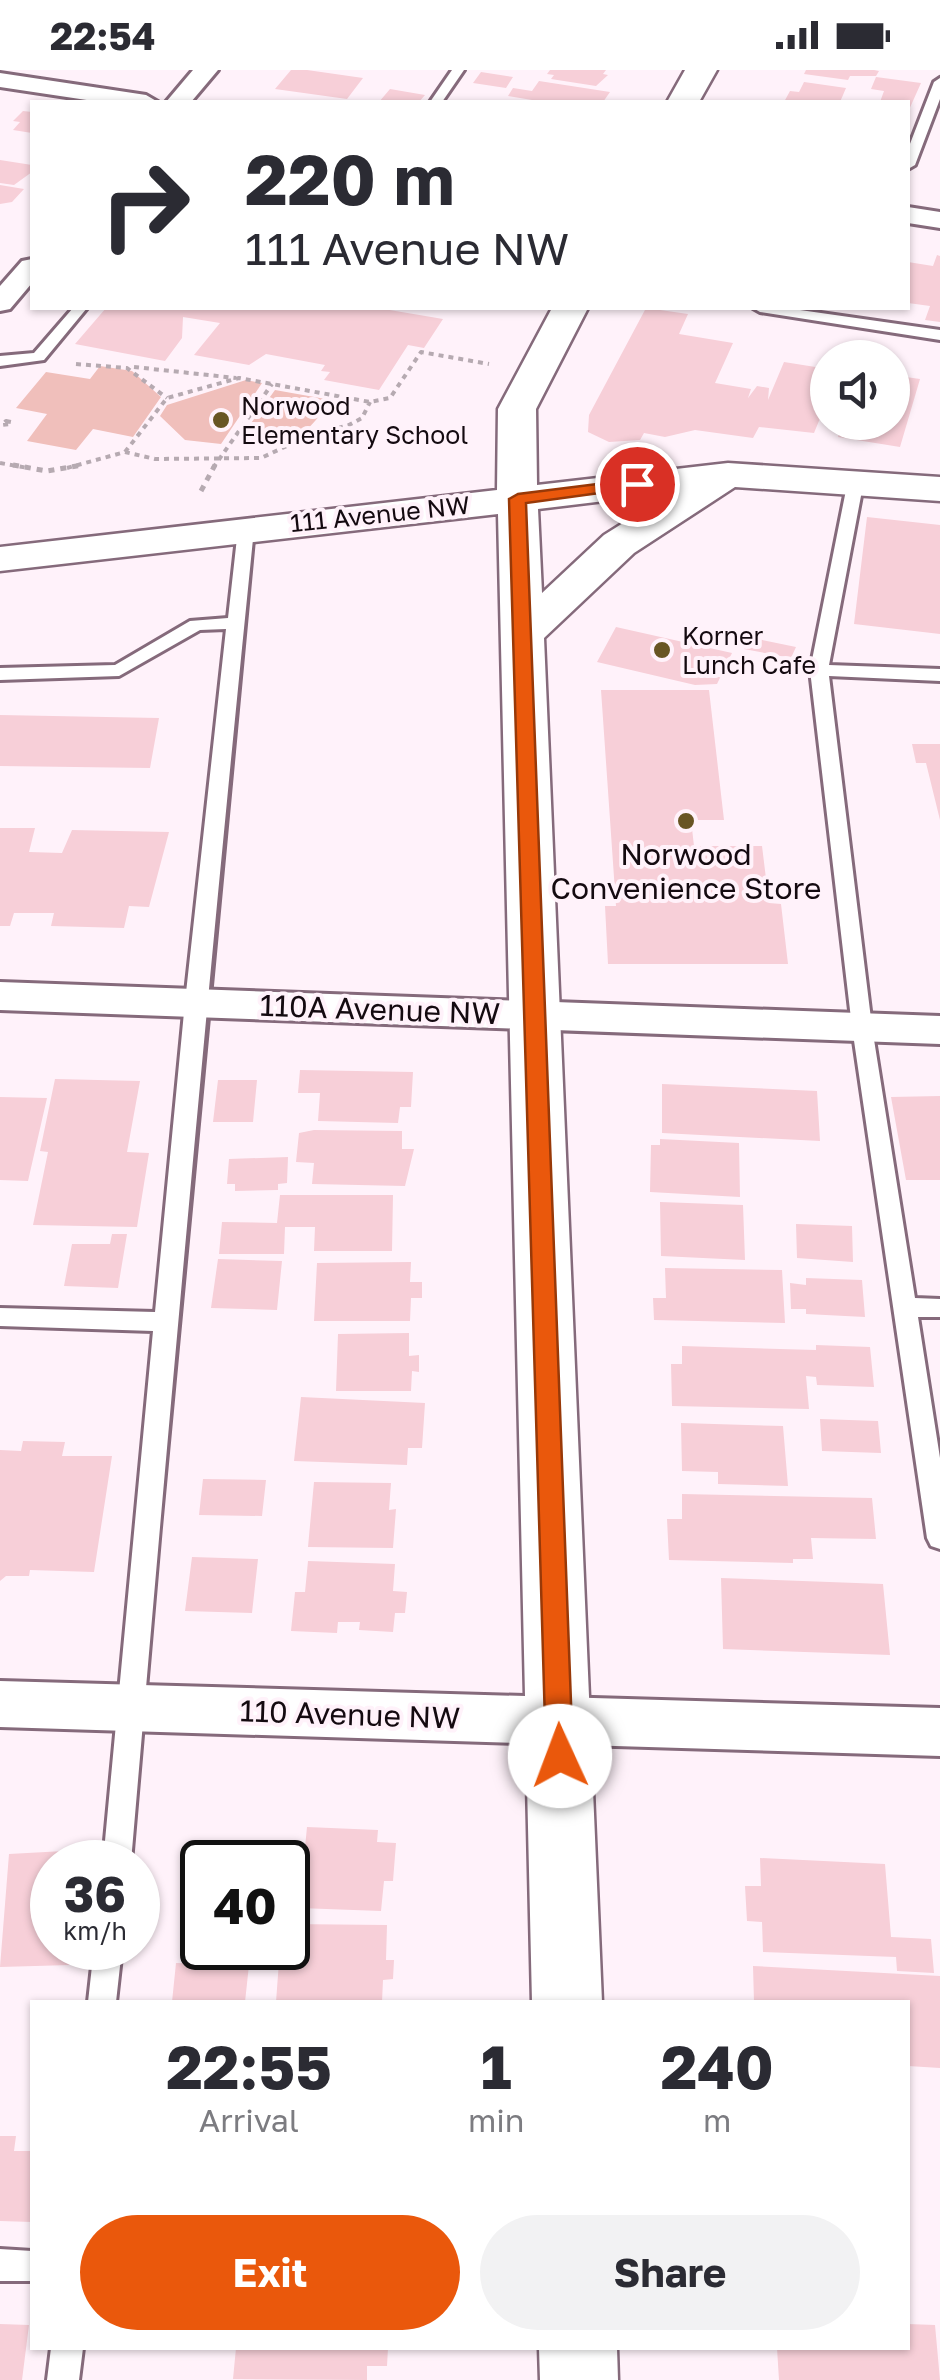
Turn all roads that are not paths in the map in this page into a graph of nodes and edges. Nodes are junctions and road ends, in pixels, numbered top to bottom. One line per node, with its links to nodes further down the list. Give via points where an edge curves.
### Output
1 (206, 70): 7 (street)
2 (458, 70): 8 (lane)
3 (700, 70): 9 (street)
4 (0, 80): 6 (street)
5 (940, 82): 10 (lane)
6 (133, 100)
7 (180, 100)
8 (437, 100)
9 (684, 100)
10 (910, 160)
11 (910, 215): 12 (street)
12 (940, 220)
13 (30, 269): 14 (street)
14 (0, 303)
15 (78, 310): 20 (lane, via 39,356)
16 (569, 310): 24 (street, via 518,408)
17 (789, 310): 18 (lane)
18 (848, 314): 19 (lane)
19 (940, 336)
20 (0, 361)
21 (728, 475): 22 (street, 111 Avenue NW); 24 (street, 111 Avenue NW); 28 (street, via 619,544)
22 (856, 480): 23 (street, 111 Avenue NW); 29 (lane)
23 (940, 489)
24 (518, 499): 25 (street, 111 Avenue NW); 28 (street)
25 (246, 529): 26 (street, 111 Avenue NW); 27 (lane)
26 (0, 559)
27 (238, 623): 30 (lane, via 196,625 119,670); 33 (lane)
28 (522, 635): 34 (street)
29 (820, 670): 31 (lane); 35 (lane)
30 (0, 674)
31 (940, 674)
32 (0, 996): 33 (street, 110A Avenue NW)
33 (195, 1002): 34 (street, 110A Avenue NW); 40 (lane)
34 (534, 1016): 35 (street, 110A Avenue NW); 44 (street)
35 (862, 1028): 36 (street, 110A Avenue NW); 37 (lane)
36 (940, 1030)
37 (906, 1306): 38 (lane); 41 (lane)
38 (940, 1308)
39 (0, 1316): 40 (lane)
40 (167, 1322): 43 (lane)
41 (940, 1538)
42 (0, 1704): 43 (street, 110 Avenue NW)
43 (132, 1708): 44 (street, 110 Avenue NW); 46 (lane)
44 (558, 1721): 45 (street, 110 Avenue NW); 49 (street)
45 (940, 1732)
46 (119, 1840)
47 (106, 1970): 48 (lane)
48 (102, 2000)
49 (567, 2000)
50 (0, 2265): 51 (lane)
51 (30, 2266)
52 (67, 2350): 54 (lane)
53 (578, 2350): 55 (street)
54 (63, 2380)
55 (579, 2380)

